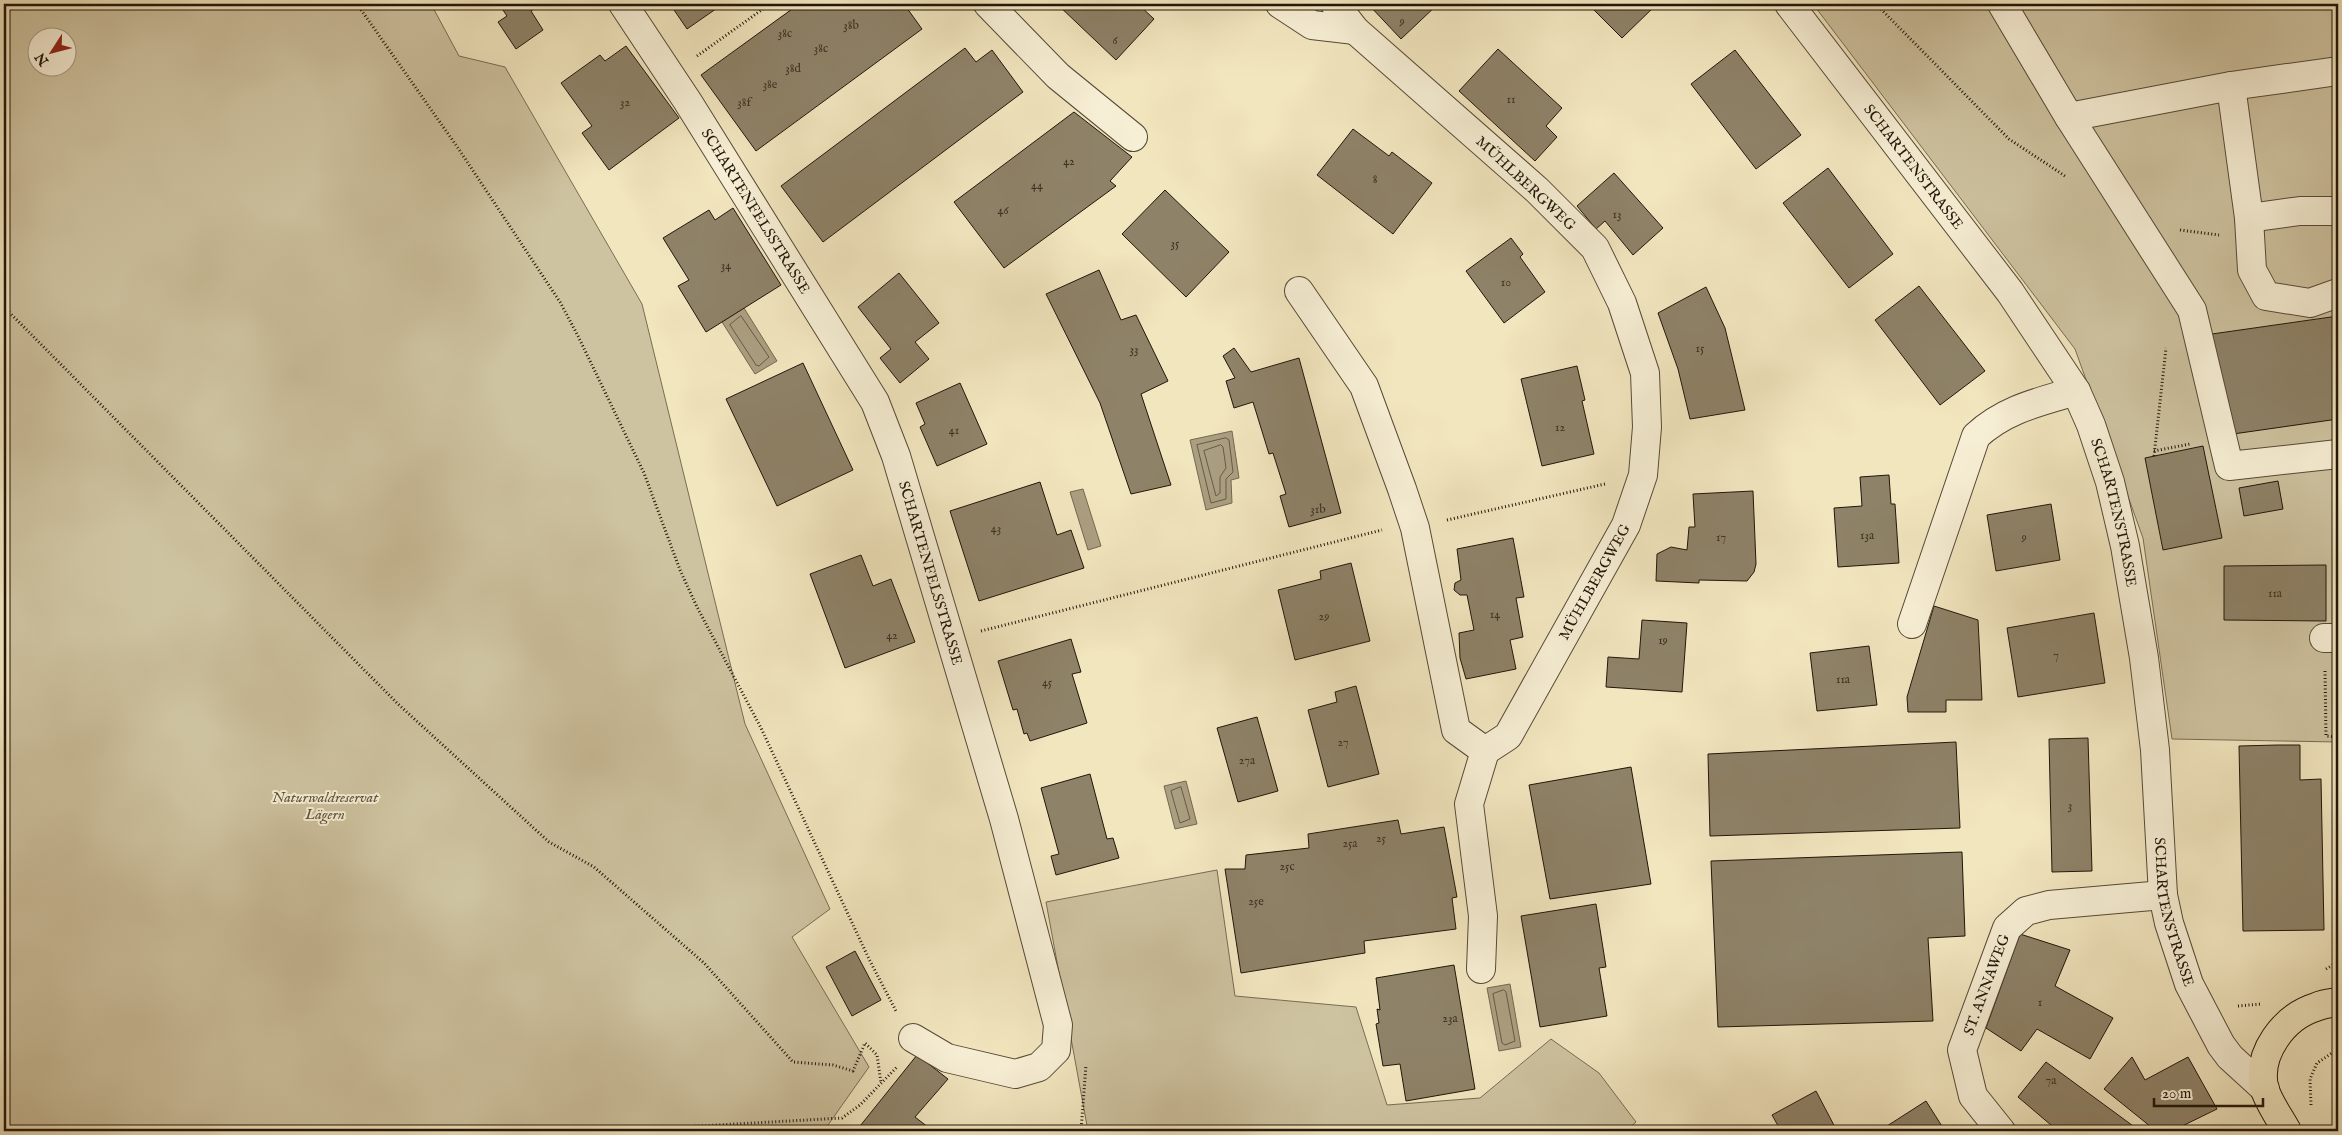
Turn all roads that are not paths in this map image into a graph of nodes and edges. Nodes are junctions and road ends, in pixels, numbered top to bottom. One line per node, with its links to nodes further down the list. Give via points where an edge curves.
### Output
1 (623, 4): 23 (street, SCHARTENFELSSTRASSE, via 875,402 896,456 1004,819 1058,1025 1056,1050 1038,1067 1014,1074 947,1058)
2 (988, 4): 11 (street, via 1058,76)
3 (1280, 4): 7 (street, via 1312,25)
4 (1335, 4): 7 (street, MÜHLBERGWEG)
5 (1789, 4): 16 (street, SCHARTENSTRASSE, via 2010,292)
6 (2002, 4): 10 (street)
7 (1355, 30): 19 (street, MÜHLBERGWEG, via 1537,190 1595,248 1622,303 1645,373 1647,427 1643,474 1626,525 1508,736)
8 (2338, 71): 9 (street)
9 (2231, 86): 10 (street); 13 (street)
10 (2069, 117): 17 (street, via 2192,310 2229,466)
11 (1133, 137)
12 (2338, 212): 13 (street, via 2300,211)
13 (2248, 218): 15 (street, via 2252,270 2266,296 2310,303)
14 (1299, 291): 19 (street, via 1364,386 1456,730)
15 (2338, 293)
16 (2076, 392): 18 (street, via 2014,410 1990,423 1976,436); 20 (street, SCHARTENSTRASSE, via 2110,482 2125,546 2144,658 2155,750)
17 (2338, 454)
18 (1912, 624)
19 (1485, 751): 21 (street, via 1469,804 1483,916)
20 (2163, 894): 24 (street, SCHARTENSTRASSE, via 2176,951 2221,1045); 25 (street, ST. ANNAWEG, via 2049,905 2026,911 2007,928 1962,1050 1973,1096)
21 (1481, 969)
22 (2338, 1002): 24 (main road, via 2300,1014 2274,1039 2264,1061)
23 (913, 1038)
24 (2265, 1088): 26 (main road)
25 (2001, 1131)
26 (2287, 1131)

